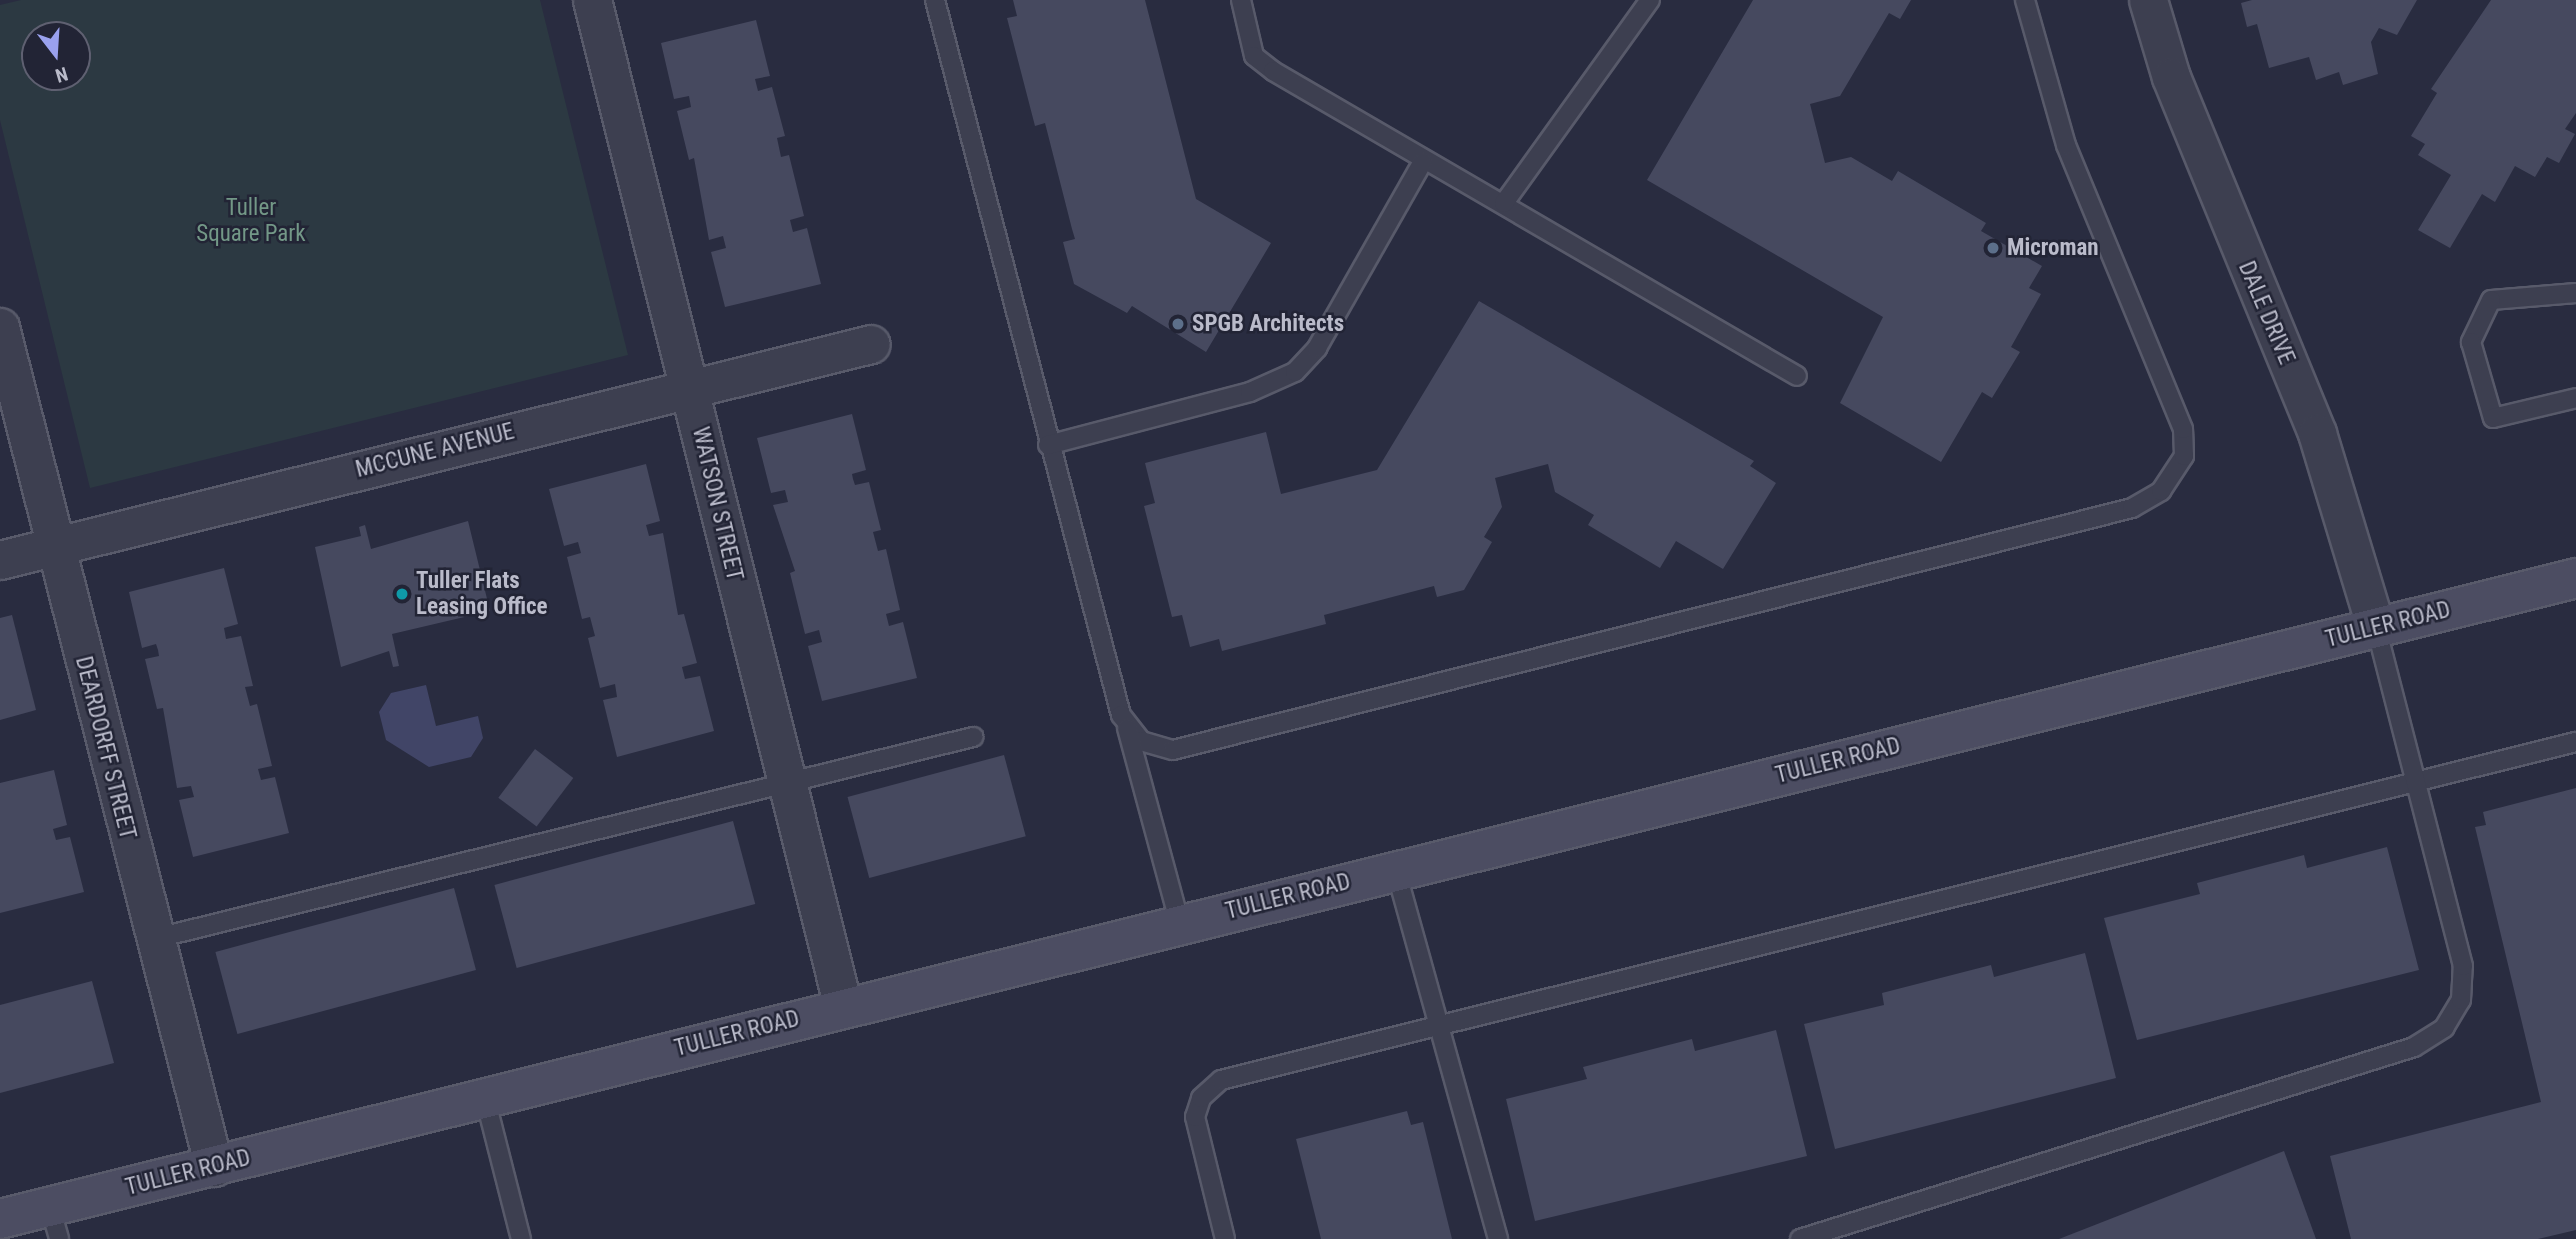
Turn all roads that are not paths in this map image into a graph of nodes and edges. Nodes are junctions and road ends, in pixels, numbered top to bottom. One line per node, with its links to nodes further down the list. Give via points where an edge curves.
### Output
1 (592, 0): 13 (street, WATSON STREET)
2 (935, 0): 15 (lane)
3 (1241, 0): 7 (lane, via 1259,60)
4 (1650, 0): 8 (lane)
5 (2025, 0): 20 (lane, via 2066,145 2183,429 2180,465 2155,496 2132,508 1181,750 1148,745)
6 (2148, 0): 19 (street, DALE DRIVE, via 2171,77 2331,471)
7 (1422, 163): 8 (lane); 15 (lane, via 1317,348 1295,372 1250,392)
8 (1504, 203): 12 (lane)
9 (2576, 293): 14 (lane, via 2491,300 2471,342 2493,418)
10 (0, 327): 16 (street, DEARDORFF STREET)
11 (871, 344): 13 (street, MCCUNE AVENUE)
12 (1797, 376)
13 (690, 388): 16 (street, MCCUNE AVENUE); 23 (street, WATSON STREET)
14 (2576, 398)
15 (1048, 445): 20 (lane)
16 (55, 547): 17 (street, MCCUNE AVENUE); 27 (street, DEARDORFF STREET)
17 (0, 560)
18 (2576, 578): 19 (street, TULLER ROAD)
19 (2376, 628): 24 (lane); 25 (street, TULLER ROAD)
20 (1126, 724): 26 (lane)
21 (973, 737): 23 (lane)
22 (2576, 742): 24 (lane)
23 (783, 782): 27 (lane); 28 (street, WATSON STREET)
24 (2420, 782): 29 (lane); 37 (lane, via 2464,978 2456,1010 2434,1037)
25 (1396, 871): 26 (street, TULLER ROAD); 29 (lane)
26 (1180, 924): 28 (street, TULLER ROAD)
27 (153, 939): 31 (street, DEARDORFF STREET)
28 (843, 1007): 30 (street, TULLER ROAD)
29 (1438, 1025): 35 (lane, via 1210,1087 1198,1103 1195,1124); 36 (lane)
30 (485, 1098): 31 (street, TULLER ROAD); 34 (lane)
31 (214, 1167): 33 (street, TULLER ROAD)
32 (0, 1219): 33 (street, TULLER ROAD)
33 (55, 1223)
34 (521, 1239)
35 (1225, 1239)
36 (1497, 1239)
37 (1800, 1239)

